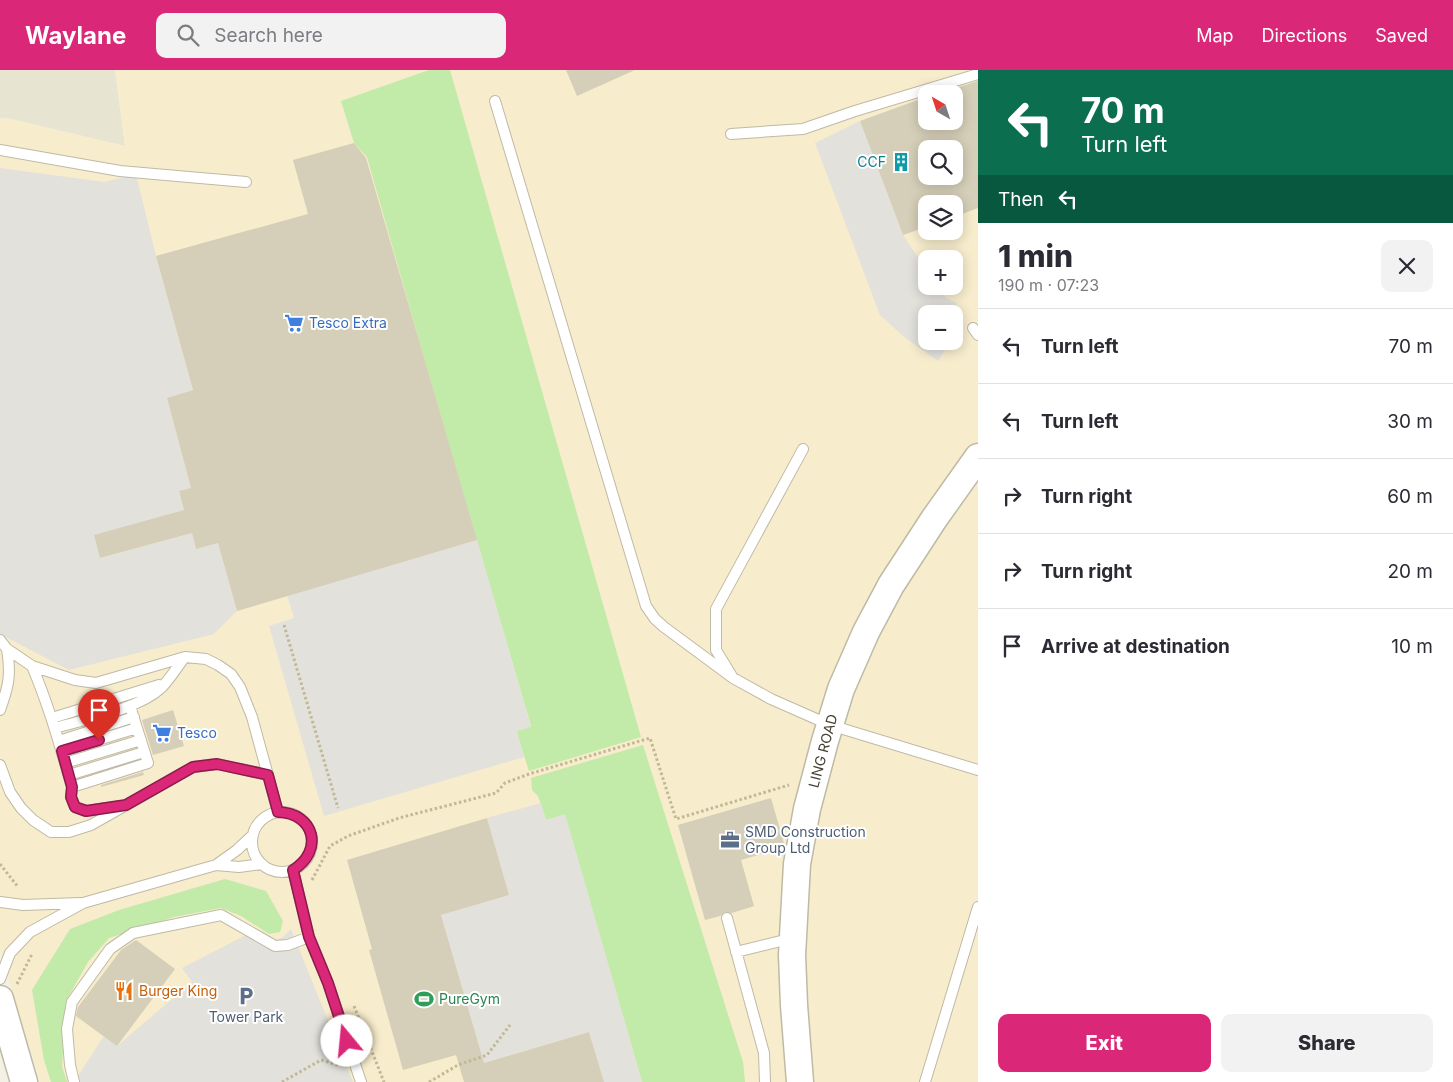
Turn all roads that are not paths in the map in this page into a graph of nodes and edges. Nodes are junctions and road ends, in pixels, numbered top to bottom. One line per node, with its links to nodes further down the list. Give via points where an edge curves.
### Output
1 (978, 74): 3 (lane, via 803,129)
2 (495, 101): 12 (lane, via 646,606 664,627)
3 (731, 134)
4 (0, 150): 5 (lane, via 120,172)
5 (246, 182)
6 (803, 450): 12 (lane, via 716,609 716,650)
7 (978, 457): 18 (street, LING ROAD, via 891,585 840,689)
8 (0, 640): 9 (lane)
9 (7, 649): 11 (lane); 15 (lane, via 10,669)
10 (185, 657): 11 (lane, via 96,683); 13 (lane); 27 (lane, via 206,659 231,674 252,717)
11 (32, 666): 17 (lane)
12 (733, 678): 18 (lane)
13 (164, 683): 14 (lane); 17 (lane)
14 (130, 706): 16 (lane); 17 (lane)
15 (0, 710)
16 (134, 717): 19 (lane); 21 (lane)
17 (53, 723): 21 (lane)
18 (830, 725): 25 (lane); 40 (street, LING ROAD, via 807,809 797,864)
19 (137, 728): 20 (lane); 21 (lane)
20 (141, 740): 22 (lane); 23 (lane)
21 (60, 746): 23 (lane)
22 (144, 752): 26 (lane); 28 (lane, via 148,763)
23 (65, 763): 26 (lane)
24 (0, 764): 29 (lane, via 10,792 21,808 51,832 69,832 91,825)
25 (978, 770)
26 (69, 775): 28 (lane)
27 (268, 775): 29 (lane, via 217,764 193,767); 30 (lane)
28 (72, 787): 29 (lane, via 75,807 86,811)
29 (126, 805)
30 (278, 812): 31 (lane, via 262,820); 34 (lane, via 289,812 299,817 312,834 309,856)
31 (253, 835): 32 (lane); 33 (lane, via 255,856)
32 (216, 864): 33 (lane, via 239,867); 36 (lane)
33 (262, 864): 34 (lane, via 271,870)
34 (293, 870): 39 (lane)
35 (0, 902): 36 (lane, via 23,905)
36 (84, 903): 42 (lane, via 30,932 10,953)
37 (978, 907): 49 (lane)
38 (727, 918): 41 (lane)
39 (309, 937): 45 (lane, via 288,946 275,946 221,915 133,933 110,949 72,1002 67,1029); 46 (lane)
40 (793, 938): 41 (lane); 48 (street, LING ROAD)
41 (736, 952): 47 (lane, via 764,1053)
42 (0, 979)
43 (0, 999): 44 (street)
44 (24, 1082)
45 (74, 1082)
46 (362, 1082)
47 (764, 1082)
48 (800, 1082)
49 (925, 1082)

